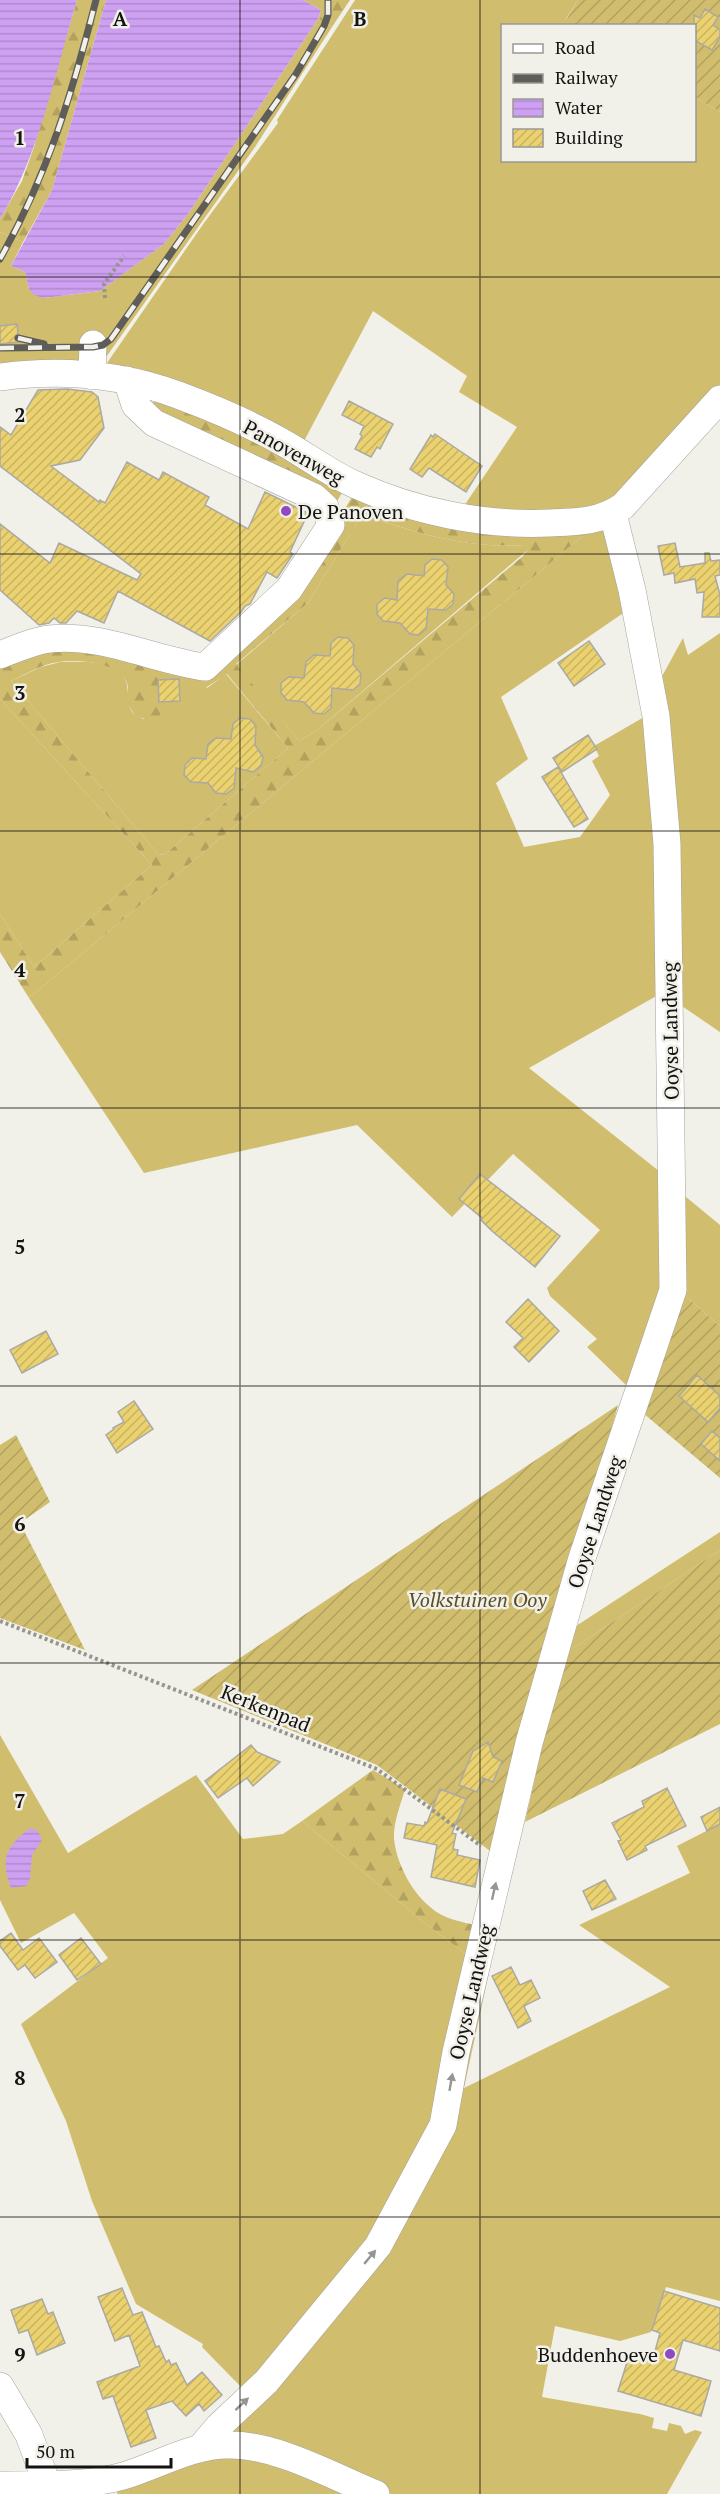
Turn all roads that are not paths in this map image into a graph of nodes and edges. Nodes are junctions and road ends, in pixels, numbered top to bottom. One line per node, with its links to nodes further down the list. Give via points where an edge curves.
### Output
1 (93, 344): 2 (street)
2 (92, 375): 3 (street, Panovenweg, via 38,372); 4 (street, Panovenweg)
3 (0, 377)
4 (127, 380): 6 (street, Panovenweg, via 232,417 354,485 450,516 513,524 584,521); 7 (street, via 135,405 154,423 314,497 326,507 331,525 289,589 205,667 92,640 48,639)
5 (720, 399): 6 (street)
6 (613, 514): 9 (street, Ooyse Landweg, one-way to 6, via 266,2382 378,2246 443,2125 456,2052 529,1743 582,1558 673,1290 668,844 656,716)
7 (0, 655)
8 (0, 2386): 10 (street, via 29,2435)
9 (202, 2446): 12 (street, via 123,2476); 13 (street, via 237,2445 265,2450)
10 (47, 2484): 11 (street); 12 (street)
11 (0, 2485)
12 (105, 2487)
13 (376, 2494)

